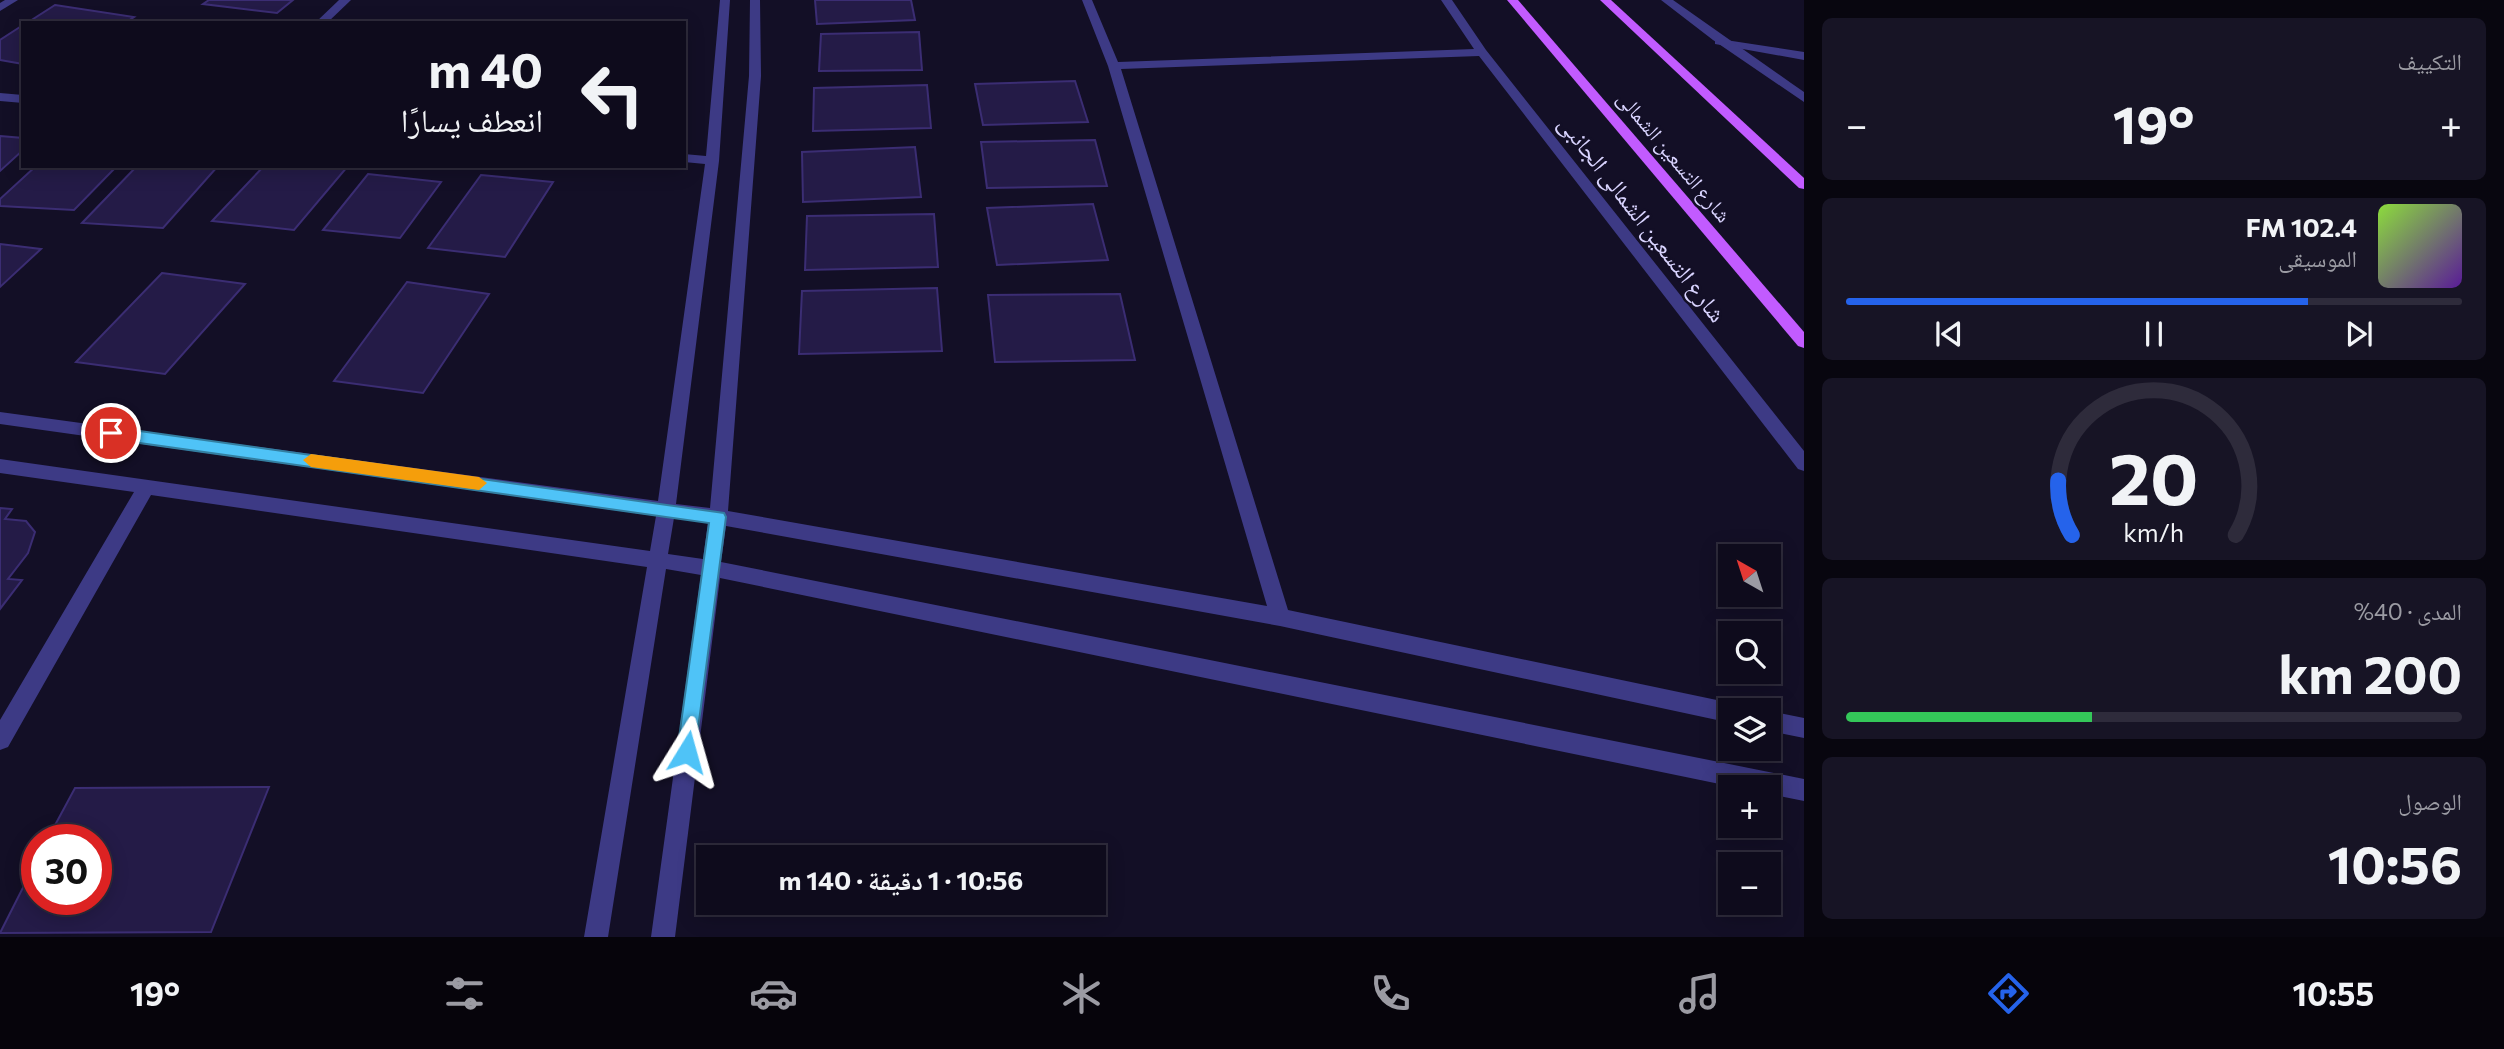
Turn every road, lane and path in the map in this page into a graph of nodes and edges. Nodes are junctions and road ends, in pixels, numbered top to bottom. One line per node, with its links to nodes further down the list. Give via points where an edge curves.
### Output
1 (13, 0): 10 (street)
2 (346, 0): 11 (street)
3 (725, 0): 20 (street)
4 (755, 0): 28 (street, via 755,76)
5 (1087, 0): 15 (street)
6 (1446, 0): 13 (street, شارع التسعين الشمالى الجانبى)
7 (1512, 0): 22 (main road, شارع التسعين الشمالى)
8 (1605, 0): 21 (main road)
9 (1666, 0): 12 (street)
10 (0, 8)
11 (322, 21)
12 (1719, 42): 14 (street); 17 (street)
13 (1482, 52): 15 (street); 24 (street, شارع التسعين الشمالى الجانبى)
14 (1804, 56)
15 (1114, 66): 31 (street)
16 (0, 97): 18 (street)
17 (1804, 98)
18 (21, 99)
19 (686, 158): 20 (street)
20 (712, 161): 27 (street)
21 (1804, 185)
22 (1804, 342)
23 (0, 418): 27 (street)
24 (1804, 464)
25 (0, 466): 26 (street)
26 (147, 486): 29 (street); 35 (street)
27 (666, 509): 28 (street); 29 (street)
28 (718, 517): 30 (street); 31 (street)
29 (658, 559): 30 (street); 37 (street)
30 (711, 568): 36 (street); 38 (street)
31 (1280, 617): 32 (street)
32 (1718, 710)
33 (1781, 723): 34 (street)
34 (1804, 728)
35 (0, 740)
36 (1804, 790)
37 (596, 937)
38 (663, 937)

